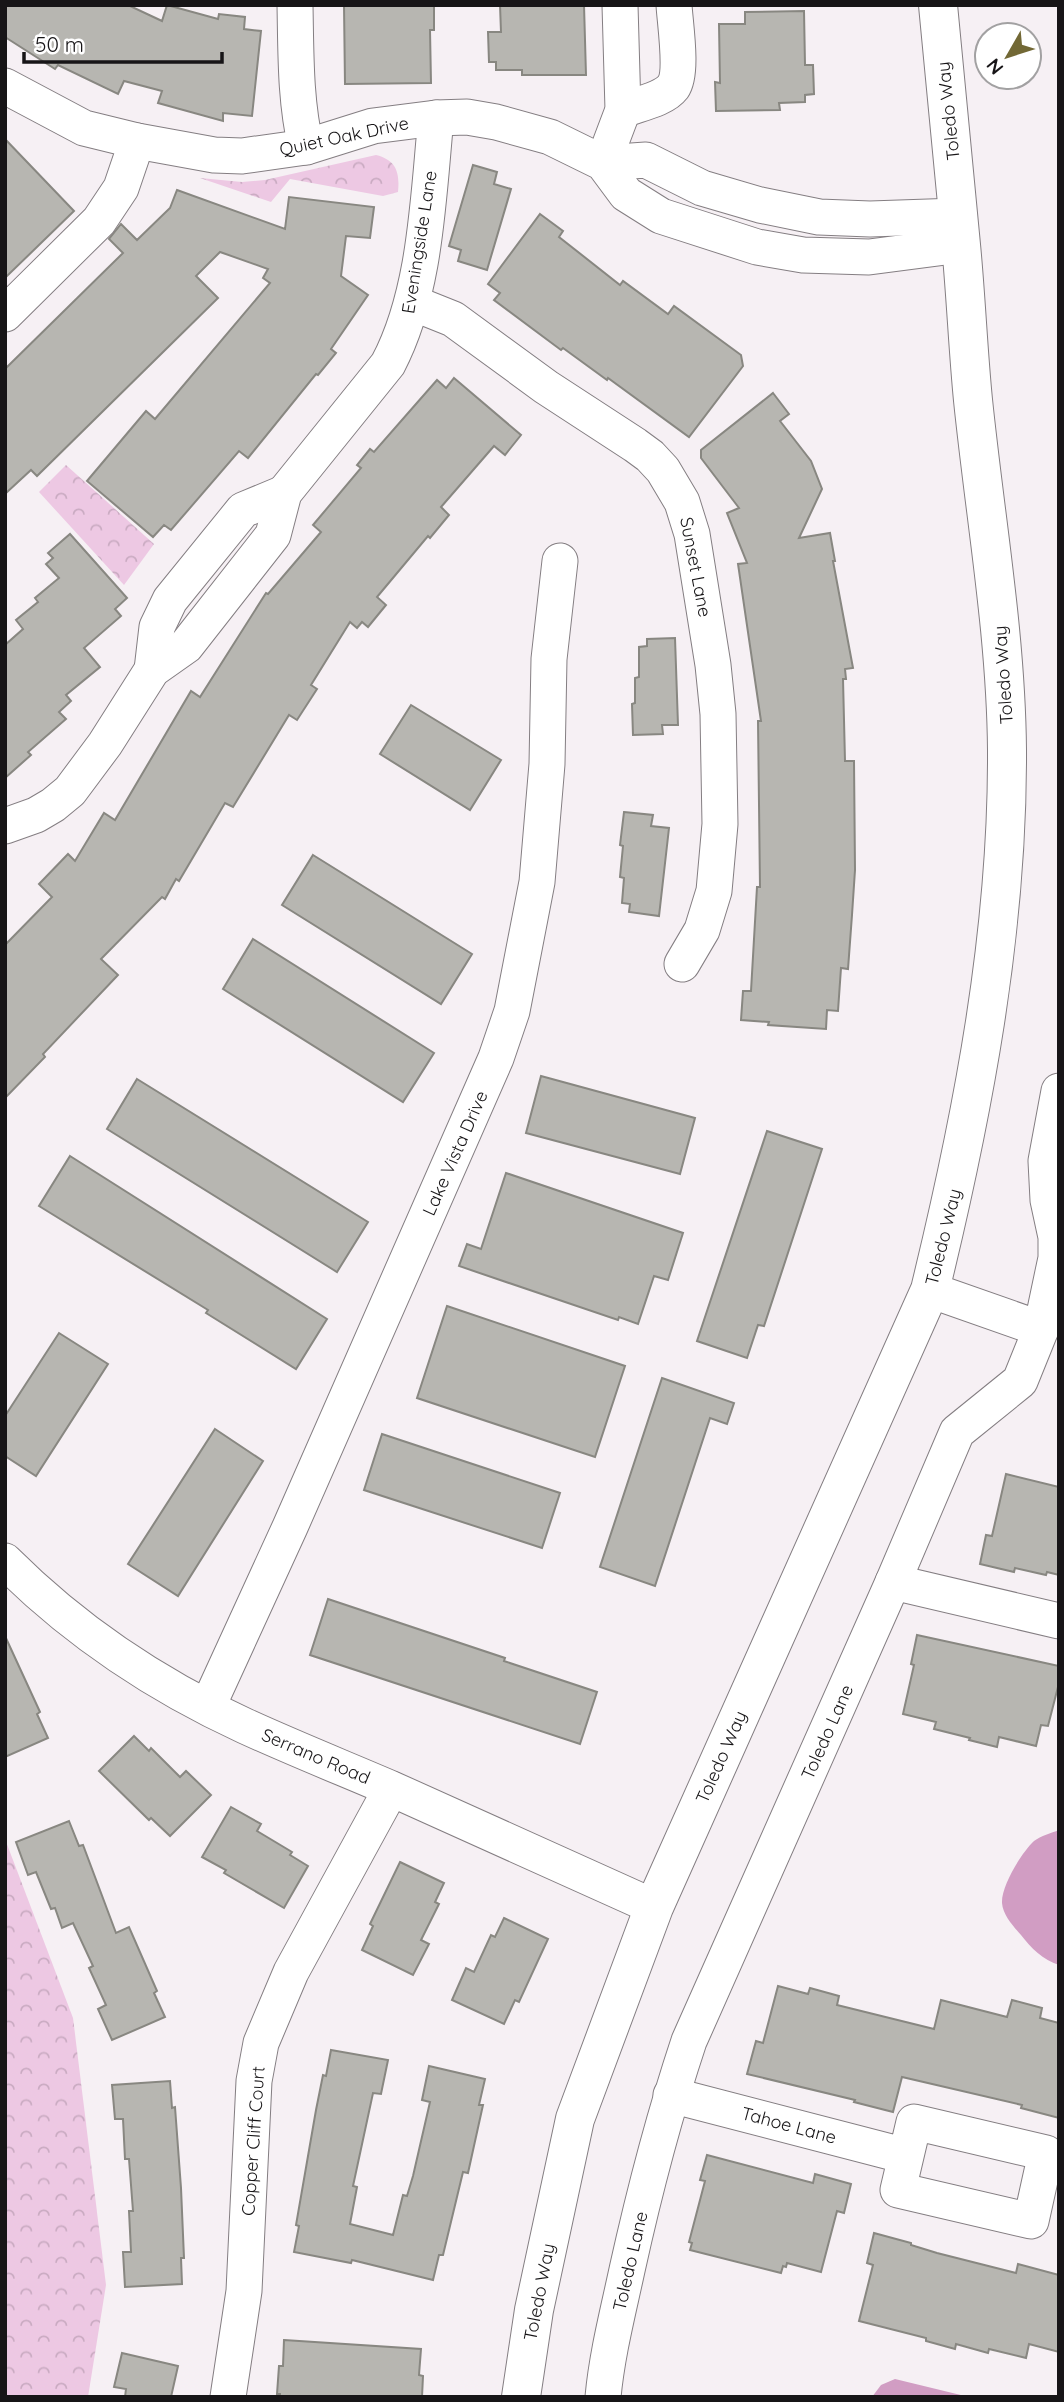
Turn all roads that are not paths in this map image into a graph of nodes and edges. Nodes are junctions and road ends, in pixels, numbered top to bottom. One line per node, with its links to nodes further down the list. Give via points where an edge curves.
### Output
1 (295, 5): 9 (street, via 297,92)
2 (620, 5): 6 (street)
3 (674, 5): 6 (street, via 677,70 673,87)
4 (938, 5): 11 (main road, Toledo Way)
5 (5, 86): 8 (street, Quiet Oak Drive, via 84,128)
6 (623, 110): 10 (street)
7 (436, 118): 9 (street, Quiet Oak Drive, via 373,126); 10 (street, Quiet Oak Drive, via 496,122 550,137); 12 (street, Eveningside Lane)
8 (137, 141): 9 (street, Quiet Oak Drive, via 242,156); 13 (street, via 121,188 99,221)
9 (306, 147)
10 (603, 163): 11 (street, Quiet Oak Drive, via 626,194 661,216 757,247 803,255 869,257)
11 (960, 231): 18 (main road, Toledo Way, via 973,400 1002,641 1006,789 985,1026 956,1186)
12 (413, 303): 15 (street, Eveningside Lane, via 388,364 284,493 243,510 170,600 157,627 152,670 70,791 36,815); 16 (street, Sunset Lane, via 453,319 650,456 674,486 688,517 713,665 720,824 715,891 702,930)
13 (5, 314)
14 (560, 561): 23 (street, Lake Vista Drive, via 549,659 547,764 537,882 512,1012 496,1058)
15 (5, 826)
16 (682, 964)
17 (1059, 1091): 19 (street, Toledo Lane, via 1046,1161 1056,1258)
18 (930, 1290): 19 (street); 25 (main road, Toledo Way)
19 (1041, 1329): 21 (street, Toledo Lane, via 1020,1381 957,1432)
20 (5, 1561): 23 (street, Serrano Road, via 82,1630 152,1677)
21 (893, 1582): 22 (street); 26 (street, Toledo Lane, via 689,2041)
22 (1059, 1621)
23 (208, 1706): 24 (street, Serrano Road)
24 (391, 1789): 25 (street, Serrano Road); 29 (street, Copper Cliff Court, via 291,1972 261,2043 254,2081 244,2291)
25 (653, 1907): 30 (main road, Toledo Way, via 575,2119 534,2310)
26 (671, 2095): 27 (street, Tahoe Lane); 31 (street, Toledo Lane, via 633,2243)
27 (906, 2156): 28 (street, via 898,2190 1031,2221); 28 (street, via 914,2122 1046,2153)
28 (1048, 2194)
29 (228, 2397)
30 (521, 2397)
31 (603, 2397)

